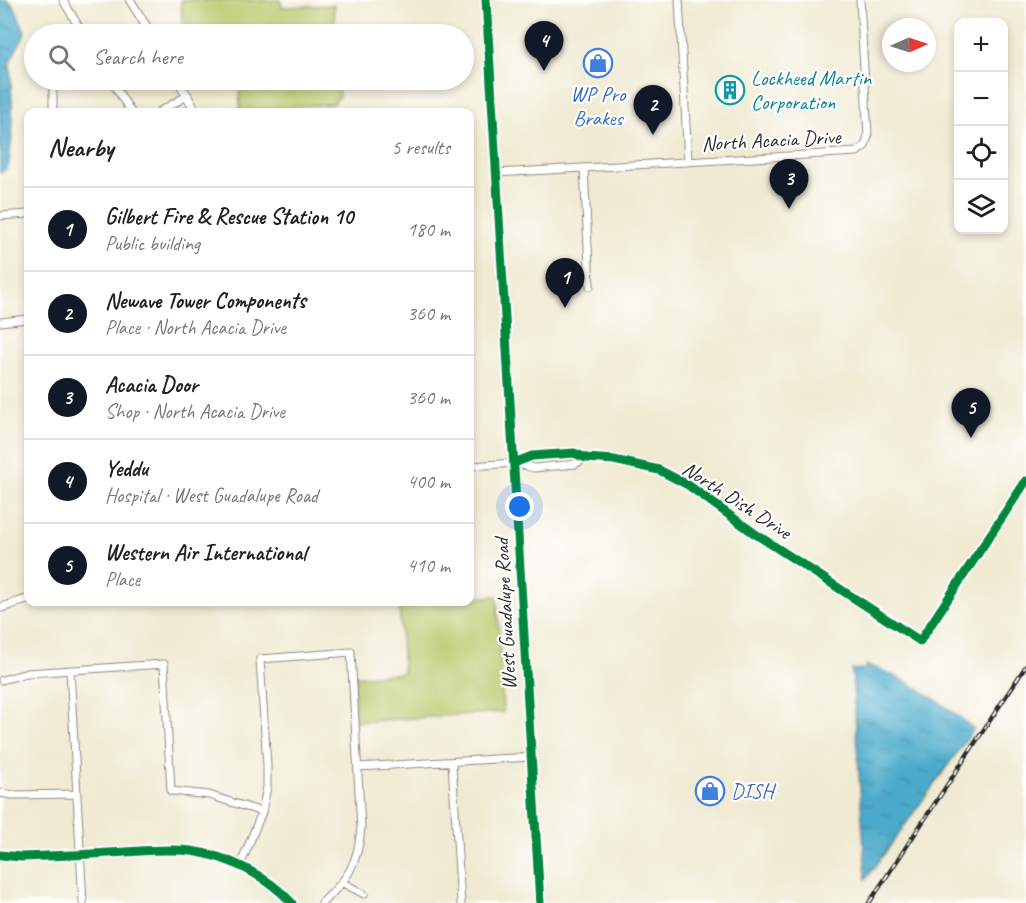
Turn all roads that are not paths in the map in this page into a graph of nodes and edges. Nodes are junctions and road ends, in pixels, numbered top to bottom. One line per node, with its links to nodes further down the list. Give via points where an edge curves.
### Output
1 (63, 0): 6 (street)
2 (130, 0): 7 (street)
3 (486, 0): 18 (main road, West Guadalupe Road)
4 (679, 0): 16 (street)
5 (860, 0): 16 (street, North Acacia Drive, via 868,135 865,146 849,153)
6 (77, 24)
7 (145, 24)
8 (53, 90): 12 (street)
9 (117, 90): 13 (street)
10 (185, 90): 11 (street)
11 (188, 95): 14 (street); 15 (street)
12 (53, 108)
13 (128, 108)
14 (166, 108)
15 (194, 108)
16 (688, 161): 17 (street, North Acacia Drive)
17 (584, 168): 18 (street, North Acacia Drive); 21 (street)
18 (496, 173): 25 (main road, West Guadalupe Road)
19 (24, 214): 20 (street)
20 (0, 216)
21 (590, 286)
22 (24, 320): 23 (street)
23 (0, 322)
24 (586, 458): 25 (street, North Dish Drive, via 575,464 534,468); 25 (street, North Dish Drive, via 574,453 532,456); 27 (street, North Dish Drive, via 643,465 688,485 920,640)
25 (514, 463): 26 (street); 32 (main road, West Guadalupe Road)
26 (474, 466)
27 (1026, 481)
28 (24, 600): 29 (street)
29 (0, 608)
30 (70, 670): 31 (street, via 27,673); 36 (street); 37 (street, via 164,664 171,791 209,795)
31 (2, 680)
32 (531, 757): 33 (street); 47 (main road, West Guadalupe Road)
33 (452, 763): 34 (street); 46 (street)
34 (358, 767): 37 (street, via 351,652 260,659 267,765); 41 (street, via 360,847 355,865)
35 (0, 793): 36 (street)
36 (77, 794): 39 (street)
37 (262, 812): 40 (street)
38 (0, 855): 39 (street)
39 (81, 855): 40 (street, via 192,851); 43 (street)
40 (240, 866): 44 (street, via 266,880)
41 (343, 883): 42 (street); 45 (street)
42 (364, 894)
43 (83, 903)
44 (292, 903)
45 (322, 903)
46 (461, 903)
47 (540, 903)

